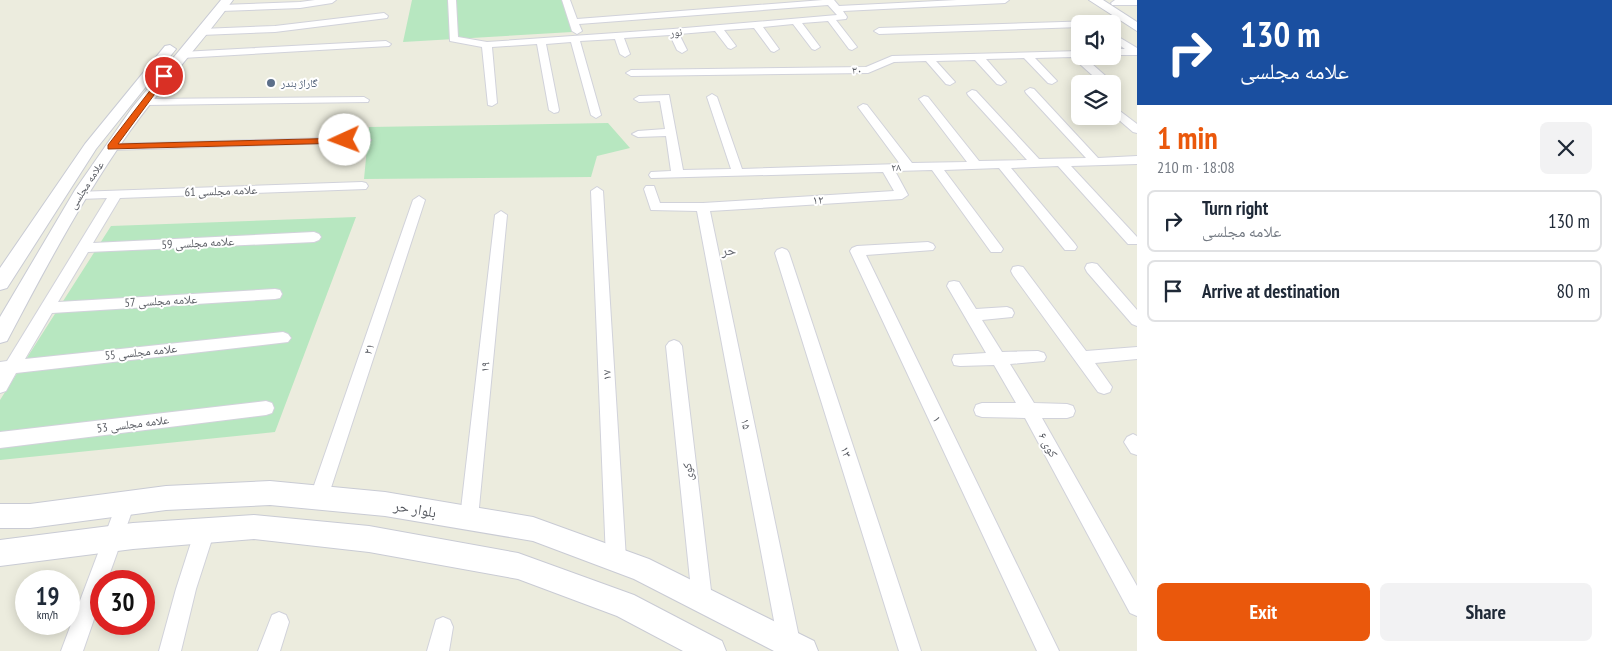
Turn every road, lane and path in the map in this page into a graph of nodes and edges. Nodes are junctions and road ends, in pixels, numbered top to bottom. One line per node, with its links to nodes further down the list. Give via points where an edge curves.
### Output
1 (332, 0): 10 (street, via 300,5)
2 (452, 0): 29 (street, نور, via 453,38)
3 (566, 0): 21 (street)
4 (1005, 0): 8 (street)
5 (1095, 0): 20 (main road)
6 (830, 1): 12 (street); 21 (street)
7 (1113, 1): 9 (street); 15 (main road)
8 (923, 2): 11 (street)
9 (1137, 2)
10 (220, 3): 23 (main road, علامه مجلسی); 46 (main road, علامه مجلسی)
11 (875, 3): 12 (street)
12 (838, 9): 14 (street, via 843,17)
13 (384, 16): 23 (street, via 275,29)
14 (830, 18): 16 (street, نور); 32 (street)
15 (1137, 18)
16 (796, 22): 17 (street, نور); 31 (street)
17 (756, 24): 19 (street, نور); 33 (street)
18 (1071, 25): 22 (street)
19 (717, 28): 24 (street, نور); 30 (street)
20 (1137, 28)
21 (575, 31): 25 (street, نور); 26 (street, نور); 61 (street)
22 (879, 31)
23 (201, 32): 39 (main road, علامه مجلسی)
24 (673, 32): 25 (street, نور); 34 (street)
25 (619, 36): 37 (street)
26 (540, 41): 29 (street, نور); 60 (street)
27 (1121, 42): 35 (street)
28 (386, 44): 39 (street)
29 (488, 45): 58 (street)
30 (731, 46)
31 (815, 47)
32 (852, 47)
33 (774, 49)
34 (682, 50)
35 (1136, 51): 36 (street)
36 (1121, 52)
37 (625, 54)
38 (1071, 54): 40 (street, ۳۰)
39 (182, 55): 47 (main road, علامه مجلسی)
40 (1027, 56): 41 (street, ۳۰); 48 (street)
41 (978, 57): 42 (street, ۳۰); 50 (street)
42 (929, 59): 44 (street, ۳۰, via 892,59 868,70); 49 (street)
43 (1088, 65): 45 (street)
44 (631, 73)
45 (1099, 75)
46 (146, 76): 47 (main road); 98 (main road, علامه مجلسی, via 90,147)
47 (164, 76): 57 (main road, علامه مجلسی)
48 (1052, 81)
49 (950, 82)
50 (1001, 82)
51 (1030, 91): 70 (street)
52 (972, 93): 72 (street)
53 (712, 97): 78 (street)
54 (639, 99): 64 (street, via 665,97)
55 (364, 100): 57 (street)
56 (924, 100): 73 (street)
57 (146, 102): 67 (main road, علامه مجلسی)
58 (492, 103)
59 (863, 107): 75 (street)
60 (554, 110)
61 (596, 115)
62 (1121, 116): 63 (street)
63 (1137, 130)
64 (671, 132): 65 (street); 79 (street)
65 (638, 134)
66 (364, 140): 67 (street)
67 (111, 147): 84 (main road, علامه مجلسی)
68 (1132, 160): 70 (street, ۲۸); 77 (street)
69 (1060, 161): 70 (street, ۲۸); 72 (street, ۲۸); 90 (street)
70 (1095, 161)
71 (1001, 163): 72 (street, ۲۸); 73 (street, ۲۸); 92 (street)
72 (1036, 163)
73 (976, 165): 74 (street, ۲۸)
74 (936, 166): 75 (street, ۲۸); 94 (street)
75 (909, 167): 76 (street, ۲۸)
76 (887, 168): 78 (street, ۲۸); 87 (street, ۱۲, via 902,195)
77 (1137, 171)
78 (738, 172): 79 (street, ۲۸)
79 (678, 174): 80 (street, ۲۸)
80 (655, 175)
81 (362, 186): 85 (street, علامه مجلسی 61)
82 (650, 189): 87 (street, via 655,207)
83 (598, 190): 128 (street, ۱۷)
84 (80, 194): 85 (street, علامه مجلسی 61); 105 (main road, علامه مجلسی)
85 (116, 194): 93 (street)
86 (419, 200): 121 (street, ۲۱)
87 (704, 207): 133 (street, ۱۵)
88 (501, 215): 124 (street, ۱۹)
89 (314, 237): 93 (street, علامه مجلسی 59)
90 (1132, 241)
91 (928, 247): 140 (street, ۱, via 857,251)
92 (1070, 247)
93 (83, 248): 101 (street)
94 (996, 249)
95 (782, 253): 139 (street, ۱۳)
96 (1092, 268): 104 (street)
97 (1018, 272): 110 (street)
98 (0, 283)
99 (954, 286): 103 (street, کوی ۶)
100 (275, 294): 101 (street, علامه مجلسی 57)
101 (47, 308): 113 (street)
102 (1007, 313): 103 (street)
103 (971, 315): 111 (street, کوی ۶)
104 (1137, 320)
105 (0, 335)
106 (283, 338): 113 (street, علامه مجلسی 55)
107 (674, 346): 129 (street, کوی)
108 (1137, 353): 110 (street)
109 (1038, 358): 111 (street)
110 (1082, 358): 115 (street)
111 (997, 359): 112 (street); 118 (street, کوی ۶)
112 (960, 360)
113 (7, 367): 114 (street)
114 (0, 386)
115 (1104, 388)
116 (266, 408): 120 (street, علامه مجلسی 53)
117 (982, 410): 118 (street)
118 (1029, 410): 119 (street); 130 (street, کوی ۶)
119 (1067, 411)
120 (0, 440)
121 (319, 498): 122 (main road, بلوار حر, via 270,493); 124 (main road, بلوار حر, via 385,504)
122 (126, 503): 123 (main road, بلوار حر, via 30,516); 126 (street)
123 (0, 516)
124 (469, 518): 128 (main road, بلوار حر, via 533,529)
125 (205, 530): 126 (main road); 135 (street); 138 (main road, via 254,527 369,538 518,566 624,605)
126 (113, 538): 127 (main road); 134 (street)
127 (0, 553)
128 (616, 559): 129 (main road, بلوار حر)
129 (702, 599): 133 (main road, بلوار حر)
130 (1137, 606)
131 (279, 622): 136 (street)
132 (443, 627): 137 (street)
133 (797, 646)
134 (72, 651)
135 (170, 651)
136 (269, 651)
137 (438, 651)
138 (712, 651)
139 (910, 651)
140 (1048, 651)

